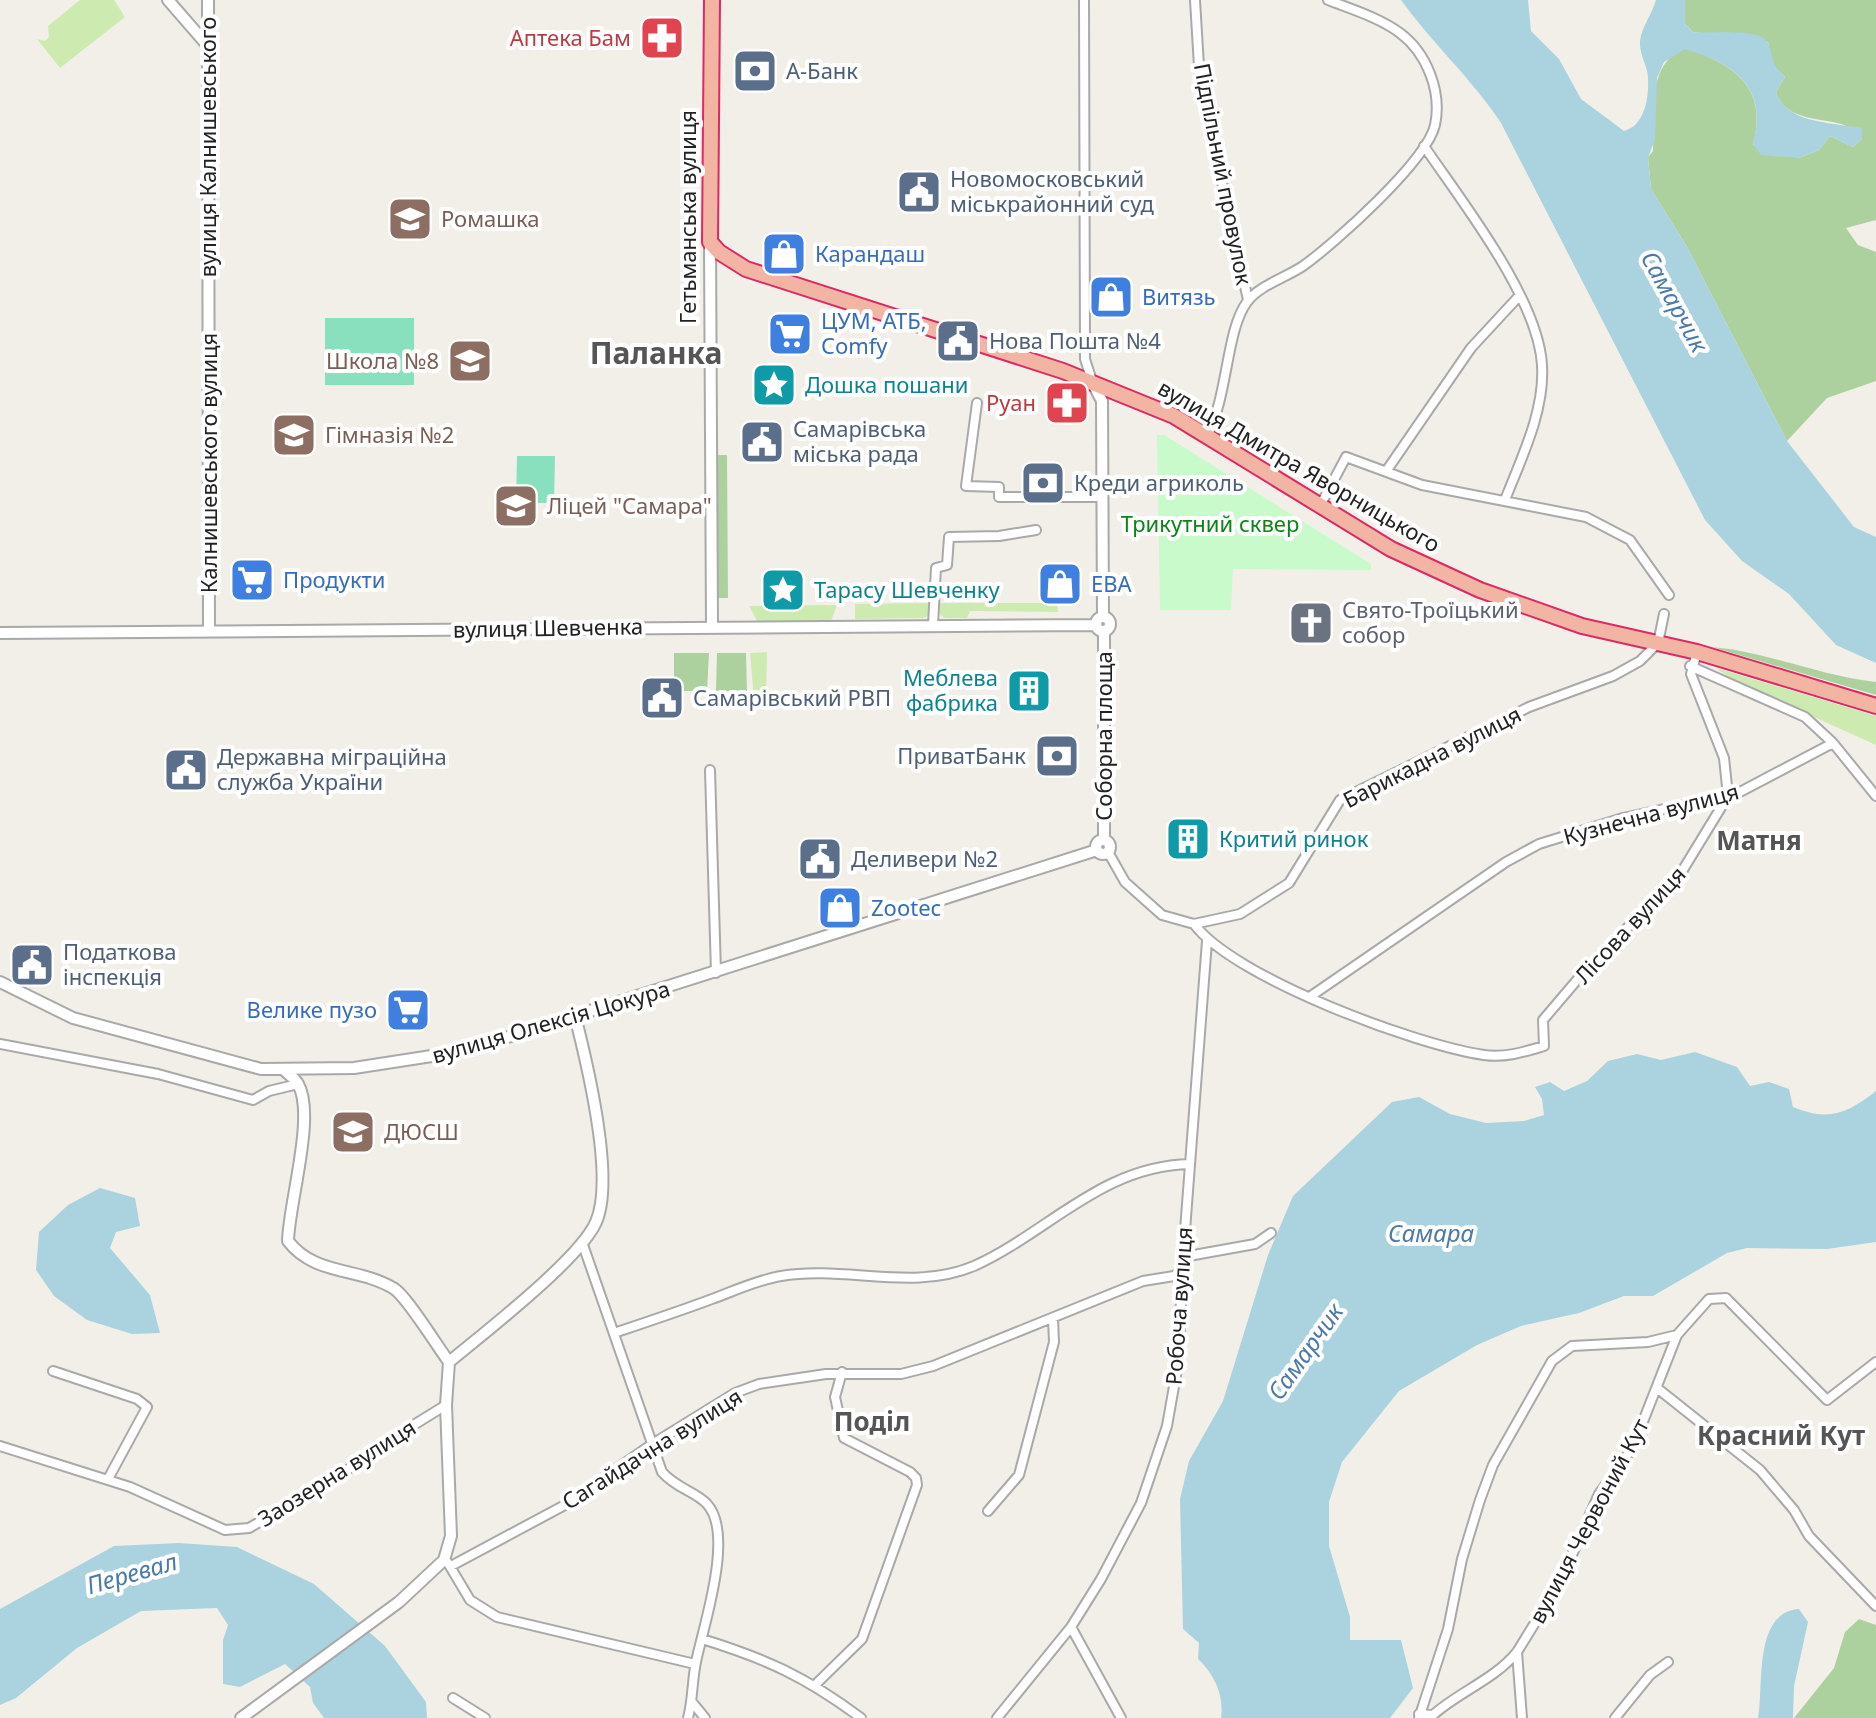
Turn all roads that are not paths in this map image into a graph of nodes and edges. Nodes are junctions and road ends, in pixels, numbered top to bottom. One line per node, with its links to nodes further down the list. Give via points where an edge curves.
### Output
1 (168, 0): 7 (street)
2 (208, 0): 7 (street, вулиця Калнишевського)
3 (712, 0): 9 (highway, Гетьманська вулиця)
4 (1084, 0): 13 (street, via 1085,359)
5 (1195, 0): 12 (street, Підпільний провулок, via 1200,83)
6 (1328, 0): 8 (street, via 1398,31 1423,59 1437,92 1434,126)
7 (208, 46): 10 (street, вулиця Калнишевського)
8 (1424, 146): 11 (street); 12 (street, via 1354,226)
9 (710, 242): 13 (highway, вулиця Дмитра Яворницького, via 746,269); 25 (street, Гетьманська вулиця)
10 (209, 295): 26 (street, Калнишевського вулиця)
11 (1520, 295): 16 (street, via 1471,348); 18 (street, via 1536,331 1542,367 1534,425)
12 (1248, 300): 15 (street, via 1220,408)
13 (1092, 382): 15 (highway, вулиця Дмитра Яворницького, via 1143,401); 17 (street, Соборна площа, via 1102,401)
14 (977, 403): 17 (street, via 966,486 999,487 999,497)
15 (1207, 436): 19 (highway, вулиця Дмитра Яворницького)
16 (1387, 470): 18 (street, via 1422,485); 19 (street, via 1346,457)
17 (1103, 497): 23 (street, Соборна площа)
18 (1505, 500): 21 (street, via 1586,517 1630,540)
19 (1320, 506): 28 (highway, вулиця Дмитра Яворницького, via 1391,549 1480,590 1582,626)
20 (1036, 530): 24 (street, via 949,537 947,565 936,568)
21 (1669, 595)
22 (1664, 614): 28 (street)
23 (1101, 624): 24 (street, вулиця Шевченка); 35 (street, Соборна площа)
24 (933, 625): 25 (street, вулиця Шевченка)
25 (712, 626): 26 (street, вулиця Шевченка)
26 (209, 630): 27 (street, вулиця Шевченка)
27 (0, 633)
28 (1658, 643): 29 (highway, вулиця Дмитра Яворницького); 36 (street, Барикадна вулиця, via 1613,676 1529,707 1340,800 1289,883 1240,914)
29 (1694, 659): 30 (highway, вулиця Дмитра Яворницького); 31 (street, via 1805,717); 33 (street, via 1724,758)
30 (1876, 706)
31 (1833, 743): 33 (street, Кузнечна вулиця); 34 (street)
32 (710, 770): 38 (street)
33 (1728, 796): 40 (street, Кузнечна вулиця, via 1623,818 1539,844); 40 (street, Лісова вулиця, via 1681,873 1543,1020 1544,1046 1514,1055 1485,1055 1386,1030)
34 (1876, 796)
35 (1103, 847): 36 (street, via 1125,882 1162,915); 38 (street, вулиця Олексія Цокура)
36 (1194, 924): 37 (street)
37 (1207, 941): 40 (street, via 1231,959); 45 (street, Робоча вулиця)
38 (716, 973): 41 (street, вулиця Олексія Цокура)
39 (0, 982): 43 (street, вулиця Олексія Цокура, via 73,1018 229,1062)
40 (1311, 996)
41 (575, 1016): 43 (street, вулиця Олексія Цокура, via 438,1057); 47 (street, via 592,1082 601,1179 598,1219)
42 (0, 1044): 44 (street, via 145,1071 253,1100)
43 (284, 1070): 44 (street)
44 (298, 1084): 53 (street, via 303,1143 288,1241 300,1256 329,1270 395,1288)
45 (1190, 1164): 48 (street, Робоча вулиця); 51 (street, via 1131,1173 1060,1211 1015,1244 951,1275 782,1275)
46 (1271, 1233): 48 (street, via 1255,1244)
47 (582, 1242): 51 (street); 53 (street)
48 (1183, 1257): 49 (street, Робоча вулиця)
49 (1182, 1270): 50 (street, Сагайдачна вулиця); 65 (street, Робоча вулиця, via 1179,1358 1159,1454 1121,1545)
50 (1053, 1319): 56 (street, Сагайдачна вулиця, via 933,1366 901,1374); 62 (street, via 1054,1342 1019,1475)
51 (614, 1333): 59 (street)
52 (1677, 1335): 54 (street, вулиця Червоний Кут, via 1709,1299 1726,1298 1827,1400); 57 (street, вулиця Червоний Кут); 73 (street, вулиця Червоний Кут, via 1572,1346 1552,1361 1493,1465)
53 (449, 1362): 58 (street)
54 (1876, 1362)
55 (53, 1371): 61 (street, via 147,1407)
56 (842, 1372): 59 (street, Сагайдачна вулиця, via 747,1389); 70 (street, via 835,1397 844,1438 910,1472 917,1485 862,1639)
57 (1657, 1388): 64 (street, вулиця Червоний Кут, via 1760,1470 1809,1536); 67 (street, вулиця Червоний Кут, via 1633,1447 1599,1494 1559,1584)
58 (446, 1405): 61 (street, Заозерна вулиця, via 249,1528 225,1530); 63 (street)
59 (654, 1443): 63 (street, Сагайдачна вулиця, via 563,1506); 66 (street, via 662,1472 674,1486 707,1504 716,1521 713,1588)
60 (0, 1446): 61 (street, Заозерна вулиця)
61 (108, 1479)
62 (988, 1511)
63 (448, 1563): 69 (street, via 470,1600 497,1617); 74 (street, Сагайдачна вулиця)
64 (1876, 1606)
65 (1071, 1627): 79 (street, Робоча вулиця); 80 (street)
66 (702, 1639): 69 (street); 70 (street)
67 (1517, 1652): 73 (street, вулиця Червоний Кут, via 1433,1715); 81 (street)
68 (1668, 1662): 82 (street, via 1650,1675)
69 (695, 1664): 72 (street)
70 (816, 1684): 78 (street)
71 (453, 1698): 75 (street)
72 (692, 1702): 76 (street); 77 (street)
73 (1419, 1716)
74 (241, 1718)
75 (485, 1718)
76 (688, 1718)
77 (705, 1718)
78 (861, 1718)
79 (997, 1718)
80 (1121, 1718)
81 (1522, 1718)
82 (1615, 1718)

